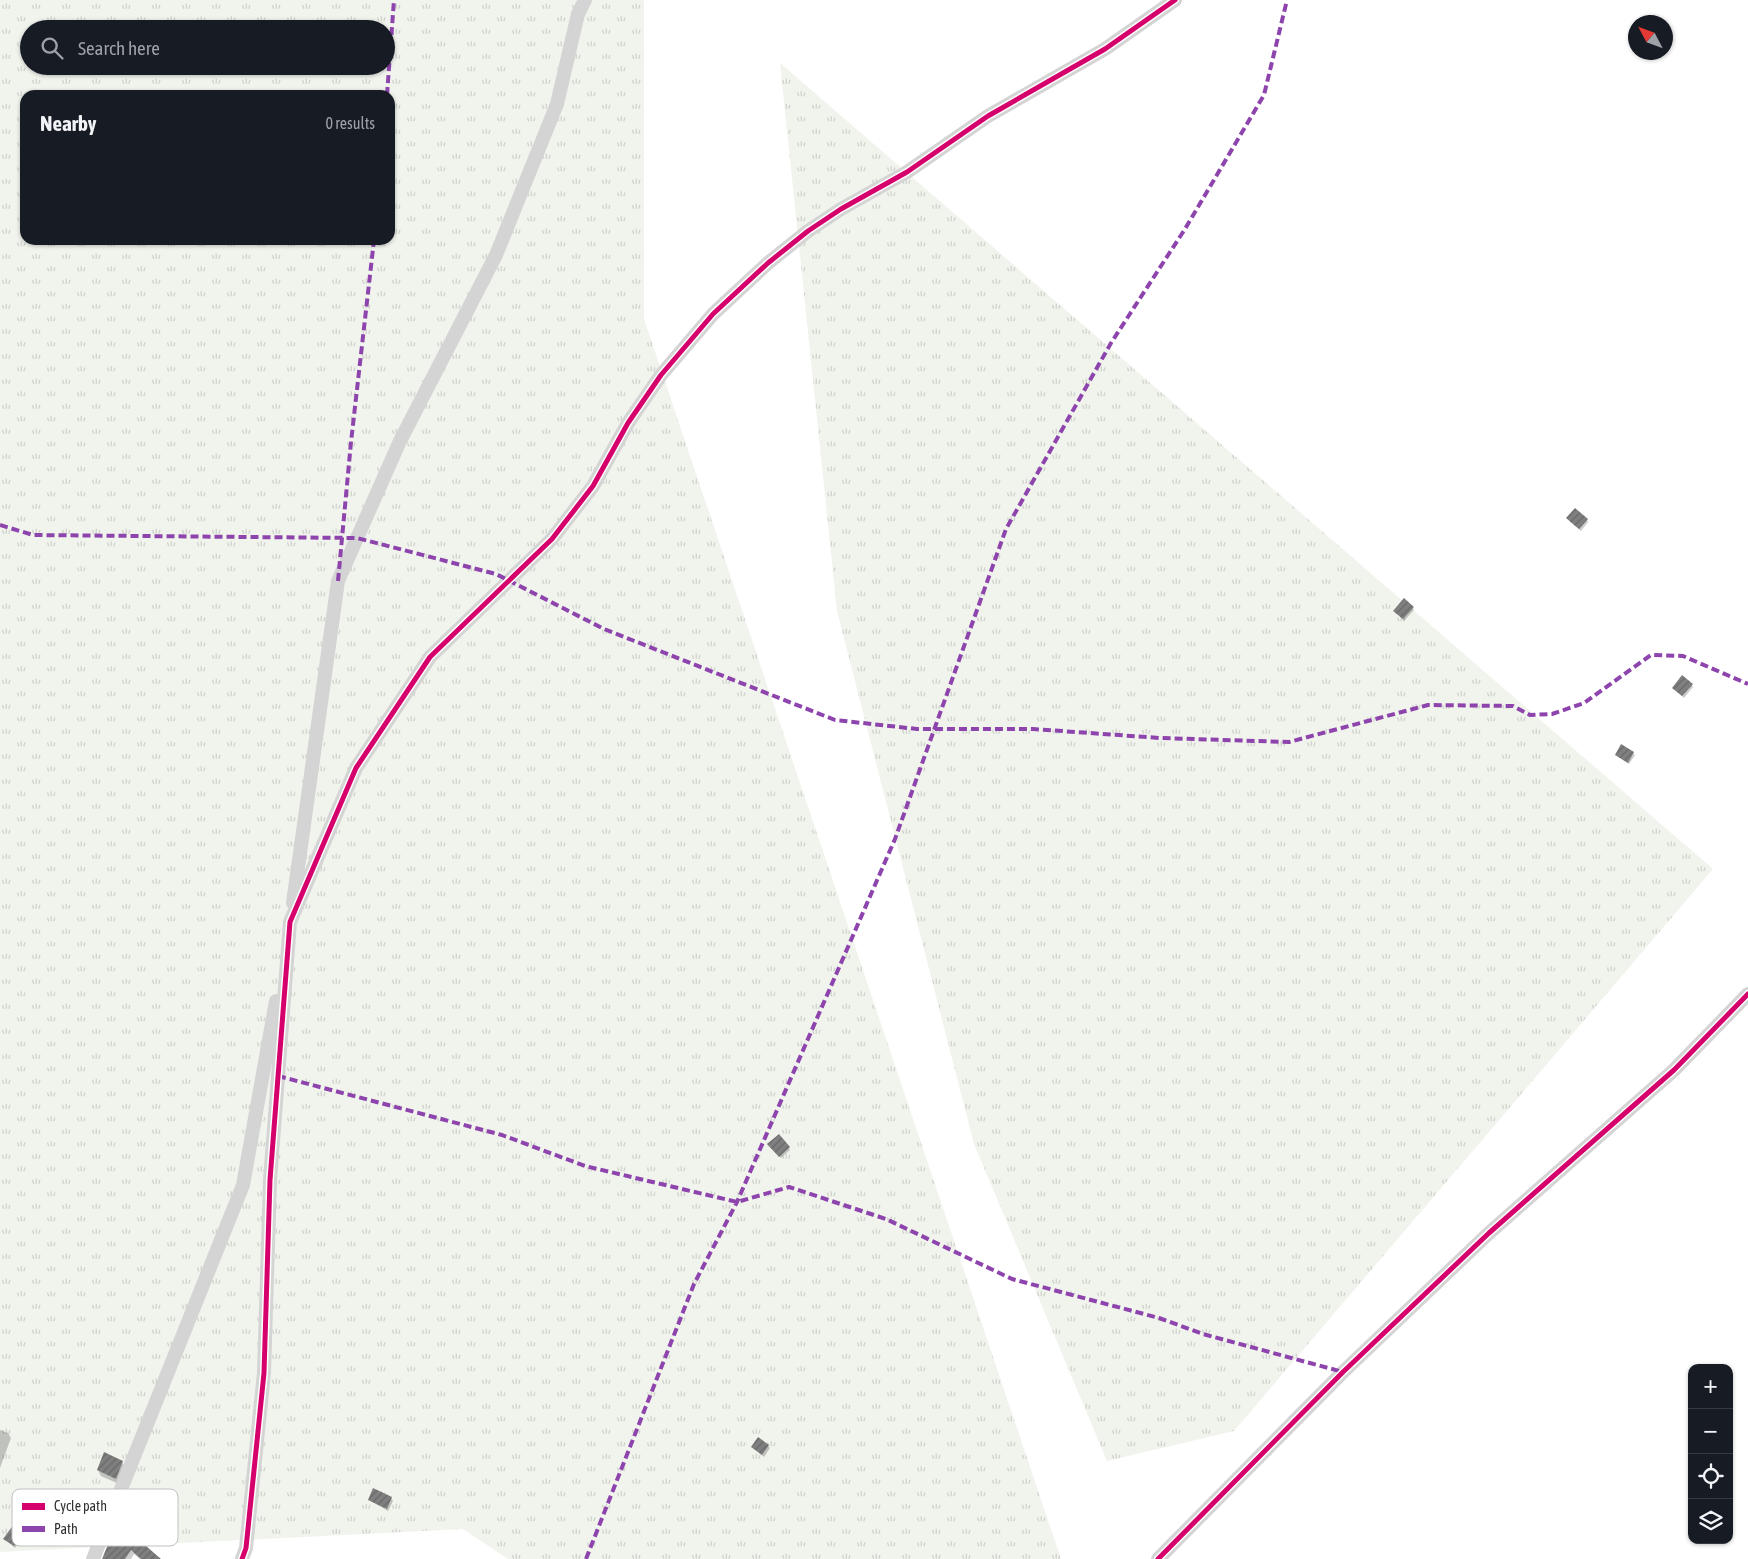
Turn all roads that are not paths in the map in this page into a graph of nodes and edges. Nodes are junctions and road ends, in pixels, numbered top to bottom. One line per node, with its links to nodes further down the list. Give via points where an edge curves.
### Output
1 (585, 0): 3 (street, via 578,14 557,104 496,255 400,441 338,581)
2 (1175, 0): 3 (street, via 1105,49 988,116 907,172 808,231 714,314 661,375 628,423 593,486 552,538 430,657 356,768)
3 (290, 922): 5 (street, via 243,1185); 8 (street, via 270,1180 264,1373 246,1548)
4 (1748, 994): 9 (street, via 1674,1070 1489,1233 1343,1372)
5 (121, 1489)
6 (98, 1546): 7 (street)
7 (93, 1559)
8 (242, 1559)
9 (1158, 1559)

